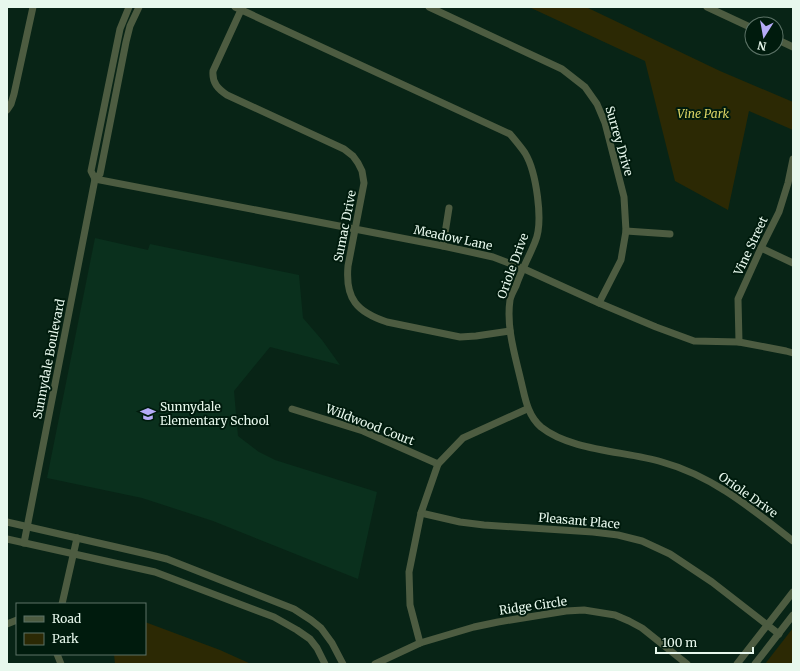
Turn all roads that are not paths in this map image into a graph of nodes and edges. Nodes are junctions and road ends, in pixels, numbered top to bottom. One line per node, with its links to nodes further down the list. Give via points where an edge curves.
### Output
1 (33, 7): 8 (street, via 14,94)
2 (129, 7): 10 (street, Sunnydale Boulevard, via 120,29 91,171)
3 (139, 7): 10 (street, Sunnydale Boulevard, via 128,31 100,174)
4 (429, 7): 14 (street, Surrey Drive, via 562,69 585,87 597,104 605,123 624,197)
5 (707, 7): 7 (street)
6 (238, 9): 13 (street, Sumac Drive, via 215,67 215,85 227,95 344,149 353,156 362,171 364,183); 19 (street, Oriole Drive, via 510,134 526,154 535,182 540,214 536,240)
7 (744, 24)
8 (7, 110)
9 (793, 159): 11 (street, Vine Street)
10 (95, 179): 13 (street, Meadow Lane); 29 (street, Sunnydale Boulevard)
11 (791, 183): 17 (street, Vine Street)
12 (449, 208): 16 (street)
13 (355, 230): 16 (street, Meadow Lane); 21 (street, Sumac Drive, via 348,266 348,289 353,300 364,312 387,322 460,337)
14 (626, 231): 15 (street); 20 (street, Surrey Drive, via 621,260)
15 (670, 234)
16 (443, 246): 19 (street, Meadow Lane, via 493,257)
17 (761, 248): 18 (street); 22 (street, Vine Street, via 738,299)
18 (793, 263)
19 (522, 268): 20 (street, Meadow Lane); 21 (street, Oriole Drive, via 510,299)
20 (599, 303): 22 (street, Meadow Lane, via 694,341)
21 (510, 331): 25 (street, Oriole Drive)
22 (739, 342): 23 (street, Meadow Lane)
23 (793, 353)
24 (292, 408): 26 (street, Wildwood Court, via 363,431)
25 (527, 409): 26 (street, via 463,438); 32 (street, Oriole Drive, via 540,426 563,440 663,462 710,481)
26 (438, 464): 27 (street)
27 (421, 513): 38 (street, Pleasant Place, via 460,522 593,532 642,541 670,554 712,582); 40 (street, via 409,572 410,605)
28 (7, 522): 29 (street)
29 (27, 526): 30 (street); 33 (street, Sunnydale Boulevard)
30 (76, 538): 34 (street); 42 (street, via 167,559 286,605 302,613 320,628 332,643)
31 (7, 539): 33 (street)
32 (793, 541)
33 (24, 543): 34 (street)
34 (73, 554): 36 (street); 41 (street, via 165,575 274,617 310,639)
35 (793, 592): 38 (street)
36 (62, 603)
37 (793, 615): 39 (street)
38 (768, 625): 39 (street, Pleasant Place); 45 (street)
39 (779, 634): 46 (street)
40 (420, 643): 43 (street, Ridge Circle); 44 (street, Ridge Circle, via 498,622 584,610 615,615 642,628)
41 (325, 664)
42 (343, 664)
43 (375, 664)
44 (686, 664)
45 (738, 664)
46 (755, 664)

